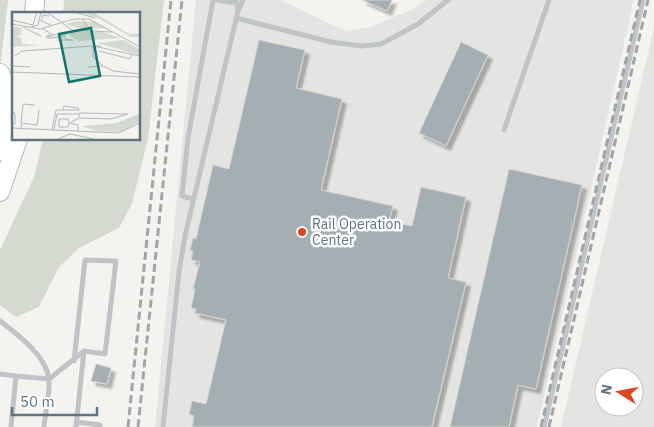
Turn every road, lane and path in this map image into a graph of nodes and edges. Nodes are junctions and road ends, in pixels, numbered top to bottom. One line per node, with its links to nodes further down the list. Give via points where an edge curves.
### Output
1 (213, 0): 15 (lane, via 188,138 182,196)
2 (217, 0): 7 (lane)
3 (243, 0): 8 (lane)
4 (448, 0): 9 (lane, via 418,24 381,44 361,46 331,42)
5 (549, 0): 11 (lane)
6 (643, 0): 27 (lane)
7 (236, 1): 8 (lane)
8 (238, 11): 9 (lane)
9 (236, 18): 15 (lane)
10 (0, 73): 13 (highway, via 9,101)
11 (504, 130)
12 (18, 140): 14 (highway)
13 (0, 151)
14 (0, 192)
15 (193, 199): 26 (lane, via 181,256)
16 (0, 321): 21 (lane, via 40,358)
17 (84, 351): 18 (lane); 18 (lane, via 105,354 116,261 85,260); 22 (lane)
18 (74, 361): 21 (lane)
19 (0, 374): 20 (lane)
20 (16, 376): 21 (lane); 23 (lane)
21 (49, 379): 24 (lane)
22 (76, 425): 25 (lane)
23 (12, 427)
24 (44, 427)
25 (100, 427)
26 (163, 427)
27 (544, 427)

